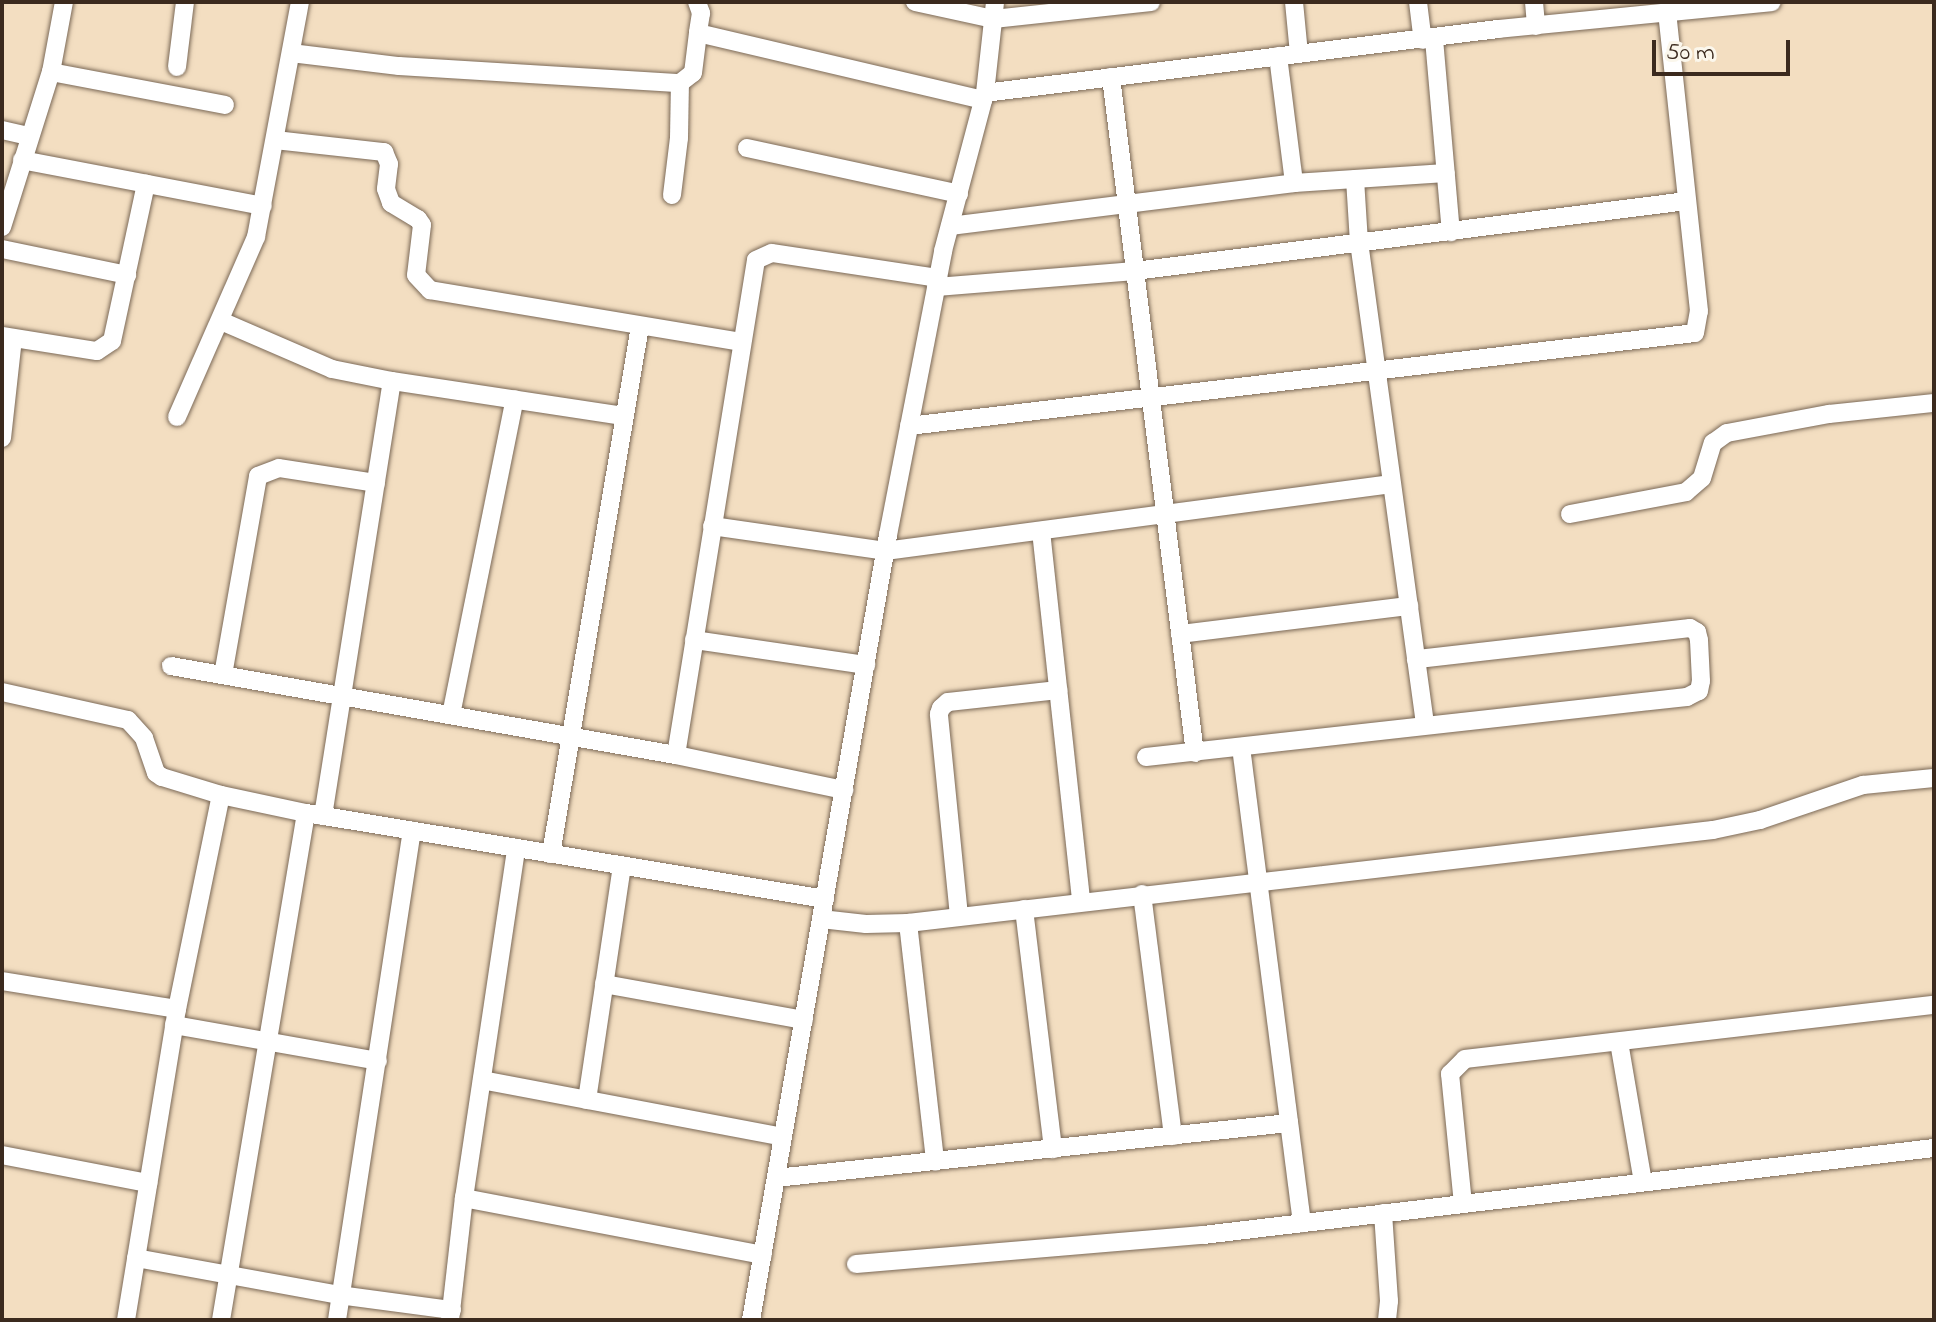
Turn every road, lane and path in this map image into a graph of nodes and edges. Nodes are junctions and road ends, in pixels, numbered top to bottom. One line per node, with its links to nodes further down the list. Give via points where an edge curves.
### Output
1 (64, 2): 21 (street)
2 (185, 2): 20 (street)
3 (300, 2): 17 (street)
4 (697, 2): 15 (street)
5 (915, 2): 12 (street)
6 (1151, 2): 12 (street)
7 (1294, 2): 18 (street)
8 (1418, 2): 16 (street)
9 (1534, 2): 14 (street)
10 (1772, 2): 11 (street)
11 (1700, 6): 13 (street)
12 (994, 10): 24 (street)
13 (1667, 12): 14 (street); 37 (street)
14 (1536, 26): 16 (street)
15 (698, 33): 23 (street, via 693,73); 24 (street)
16 (1428, 39): 18 (street); 31 (street)
17 (291, 53): 23 (street, via 399,66); 28 (street)
18 (1299, 54): 19 (street)
19 (1278, 56): 22 (street); 33 (street)
20 (177, 67)
21 (51, 72): 25 (street); 27 (street)
22 (1111, 77): 24 (street); 39 (street)
23 (680, 83): 36 (street)
24 (984, 96): 35 (street)
25 (225, 105)
26 (2, 130): 27 (street)
27 (28, 136): 30 (street)
28 (275, 140): 38 (street); 49 (street, via 384,152 391,203 422,225 416,271 430,290)
29 (747, 148): 35 (street)
30 (22, 160): 34 (street); 41 (street)
31 (1446, 173): 32 (street); 42 (street)
32 (1355, 179): 33 (street); 43 (street)
33 (1294, 183): 39 (street)
34 (146, 184): 38 (street); 46 (street)
35 (959, 194): 40 (street)
36 (672, 195)
37 (1687, 201): 42 (street); 52 (street, via 1699,311 1695,333)
38 (263, 206): 48 (street, via 245,270)
39 (1127, 206): 40 (street); 45 (street)
40 (950, 226): 47 (street)
41 (2, 227)
42 (1451, 232): 43 (street)
43 (1359, 242): 45 (street); 52 (street)
44 (2, 249): 46 (street)
45 (1135, 271): 47 (street); 54 (street)
46 (127, 275): 50 (street, via 112,341 104,349)
47 (937, 282): 51 (street, via 765,253 756,260); 59 (street)
48 (221, 321): 53 (street, via 332,369); 58 (street)
49 (640, 326): 51 (street); 57 (street)
50 (8, 338): 60 (street)
51 (741, 342): 65 (street)
52 (1377, 371): 54 (street); 62 (street)
53 (392, 381): 55 (street); 61 (street)
54 (1151, 396): 59 (street); 64 (street)
55 (515, 399): 57 (street); 78 (street)
56 (1934, 403): 63 (street, via 1829,414 1727,433 1713,443 1702,478 1686,492)
57 (624, 416): 80 (street)
58 (177, 417)
59 (909, 426): 67 (street)
60 (2, 438)
61 (376, 483): 74 (street, via 279,468 258,476); 77 (street)
62 (1392, 484): 64 (street); 68 (street)
63 (1570, 514)
64 (1165, 515): 66 (street); 69 (street)
65 (712, 526): 67 (street); 70 (street)
66 (1041, 531): 67 (street); 75 (street)
67 (885, 551): 72 (street)
68 (1409, 606): 69 (street); 71 (street)
69 (1180, 634): 82 (street)
70 (694, 640): 72 (street); 83 (street)
71 (1416, 659): 79 (street); 79 (street, via 1690,628 1699,640 1699,691 1687,697)
72 (866, 665): 86 (street)
73 (171, 666): 74 (street)
74 (223, 675): 77 (street)
75 (1058, 690): 96 (street); 98 (street, via 948,702 941,708)
76 (2, 692): 87 (street, via 128,720 144,738 156,773)
77 (342, 696): 78 (street); 88 (street)
78 (451, 715): 80 (street)
79 (1425, 724): 81 (street)
80 (570, 737): 83 (street); 91 (street)
81 (1241, 747): 82 (street); 93 (street)
82 (1195, 753): 84 (street)
83 (676, 755): 86 (street)
84 (1146, 757)
85 (1934, 778): 93 (street, via 1863,785 1713,830)
86 (844, 790): 95 (street)
87 (221, 795): 88 (street); 104 (street)
88 (314, 815): 89 (street); 107 (street)
89 (412, 831): 90 (street); 108 (street)
90 (516, 848): 91 (street); 109 (street)
91 (551, 854): 92 (street)
92 (622, 866): 95 (street); 102 (street)
93 (1258, 880): 94 (street); 111 (street)
94 (1142, 894): 96 (street); 112 (street)
95 (825, 899): 99 (street)
96 (1081, 902): 97 (street)
97 (1024, 909): 98 (street); 115 (street)
98 (959, 916): 100 (street)
99 (821, 919): 100 (street); 105 (street)
100 (908, 923): 117 (street)
101 (2, 981): 104 (street)
102 (604, 984): 105 (street); 110 (street)
103 (1934, 1005): 106 (street)
104 (176, 1017): 107 (street); 120 (street)
105 (804, 1020): 113 (street)
106 (1619, 1042): 119 (street); 122 (street, via 1457,1064 1450,1074)
107 (268, 1043): 108 (street); 128 (street)
108 (378, 1061): 129 (street)
109 (482, 1080): 110 (street); 121 (street)
110 (587, 1100): 113 (street)
111 (1289, 1123): 112 (street); 124 (street)
112 (1173, 1136): 115 (street)
113 (783, 1137): 118 (street)
114 (1934, 1148): 119 (street)
115 (1053, 1149): 117 (street)
116 (2, 1155): 120 (street)
117 (935, 1161): 118 (street)
118 (776, 1178): 125 (street)
119 (1643, 1182): 122 (street)
120 (148, 1183): 126 (street)
121 (464, 1198): 125 (street); 130 (street)
122 (1463, 1204): 123 (street)
123 (1383, 1213): 124 (street); 135 (street)
124 (1302, 1223): 127 (street)
125 (763, 1255): 134 (street)
126 (136, 1258): 128 (street); 131 (street)
127 (856, 1264)
128 (228, 1275): 129 (street); 132 (street)
129 (339, 1295): 130 (street); 133 (street)
130 (451, 1315)
131 (126, 1320)
132 (221, 1320)
133 (337, 1320)
134 (751, 1320)
135 (1387, 1320)

